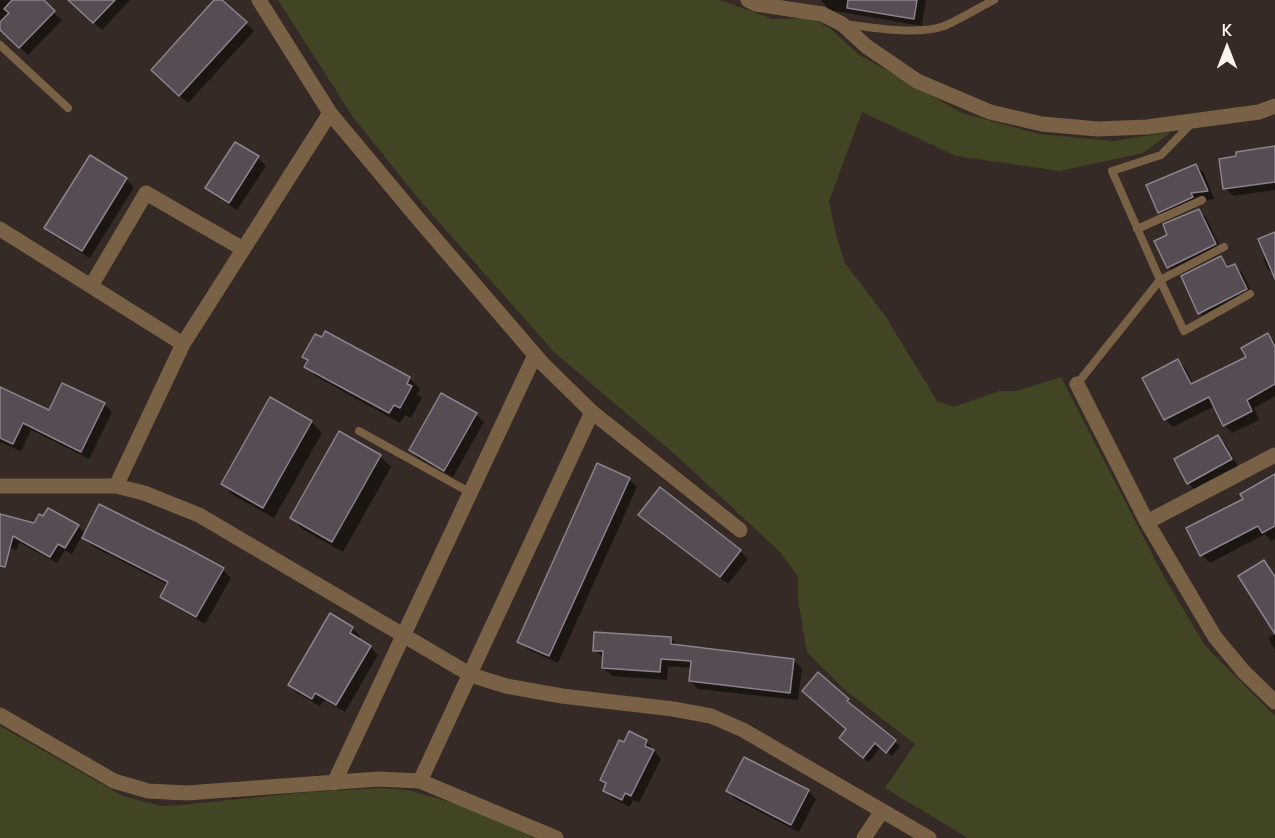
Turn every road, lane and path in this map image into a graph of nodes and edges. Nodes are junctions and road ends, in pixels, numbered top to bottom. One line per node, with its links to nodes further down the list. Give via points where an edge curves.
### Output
1 (259, 0): 8 (street)
2 (748, 0): 4 (street, via 822,14)
3 (994, 0): 4 (lane, via 944,26 927,29)
4 (842, 24): 9 (street, via 917,81 990,112 1042,124 1098,129)
5 (0, 45): 7 (lane)
6 (1275, 106): 9 (street)
7 (69, 108)
8 (330, 113): 14 (street); 19 (street)
9 (1193, 122): 12 (lane, via 1161,155 1112,171)
10 (1202, 200): 12 (lane)
11 (0, 229): 16 (street)
12 (1137, 229): 15 (lane)
13 (1224, 247): 15 (lane)
14 (243, 249): 16 (street, via 146,193); 18 (street)
15 (1160, 280): 17 (lane, via 1184,331); 20 (lane)
16 (91, 286): 18 (street)
17 (1250, 294)
18 (183, 344): 25 (street)
19 (535, 355): 21 (street); 26 (street)
20 (1077, 384): 27 (street)
21 (592, 412): 28 (street); 30 (street)
22 (359, 431): 26 (lane)
23 (1275, 455): 27 (street)
24 (0, 486): 25 (street)
25 (116, 486): 29 (street, via 199,515)
26 (471, 493): 29 (street)
27 (1147, 522): 31 (street, via 1215,637)
28 (740, 530)
29 (404, 636): 30 (street); 34 (street)
30 (471, 675): 33 (street); 35 (street, via 517,688 711,716 743,730)
31 (1275, 702)
32 (0, 715): 34 (street, via 114,780 148,791 187,793)
33 (420, 781): 34 (street); 36 (street)
34 (334, 783)
35 (882, 811): 37 (street); 38 (street)
36 (556, 838)
37 (864, 838)
38 (929, 838)

